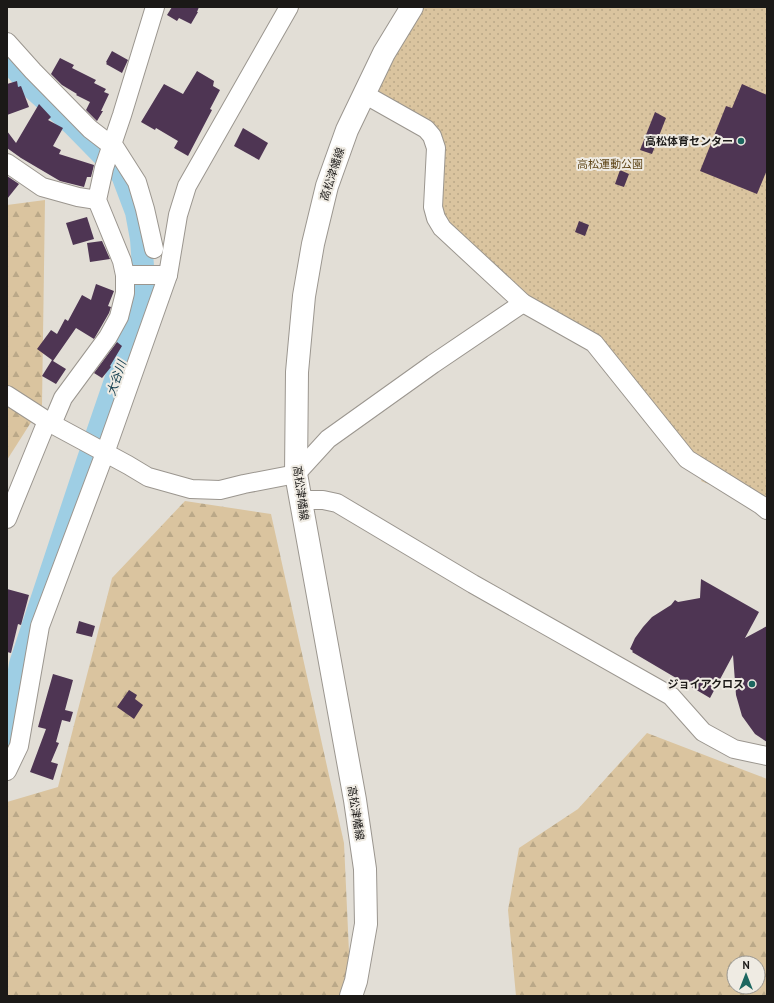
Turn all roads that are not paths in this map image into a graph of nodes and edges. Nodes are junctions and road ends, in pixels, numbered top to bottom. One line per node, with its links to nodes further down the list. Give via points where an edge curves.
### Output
1 (155, 7): 6 (street)
2 (289, 7): 11 (street, via 187,186)
3 (412, 7): 5 (main road, 高松津幡線, via 384,53)
4 (7, 42): 6 (street)
5 (364, 94): 12 (street, via 426,129 432,136 436,148 436,218 442,228); 16 (main road, 高松津幡線, via 347,130 327,186 313,244 302,312 297,372)
6 (111, 148): 8 (street); 9 (street, via 116,149 137,182 146,209)
7 (7, 163): 8 (street, via 42,187)
8 (97, 200): 10 (street)
9 (154, 249)
10 (130, 275): 11 (street); 14 (street, via 119,317 108,337 63,398)
11 (165, 275): 15 (street)
12 (523, 303): 16 (street, via 328,439); 18 (street, via 594,343 687,458)
13 (7, 395): 14 (street)
14 (50, 422): 15 (street); 19 (street)
15 (104, 452): 16 (street, via 148,478 191,489 220,490); 21 (street, via 40,626 19,746)
16 (296, 474): 17 (main road, 高松津幡線)
17 (301, 500): 20 (street, via 337,503 473,584 671,696 703,732 734,749); 22 (main road, 高松津幡線, via 365,869 366,924)
18 (767, 510)
19 (7, 519)
20 (767, 756)
21 (7, 771)
22 (351, 996)

